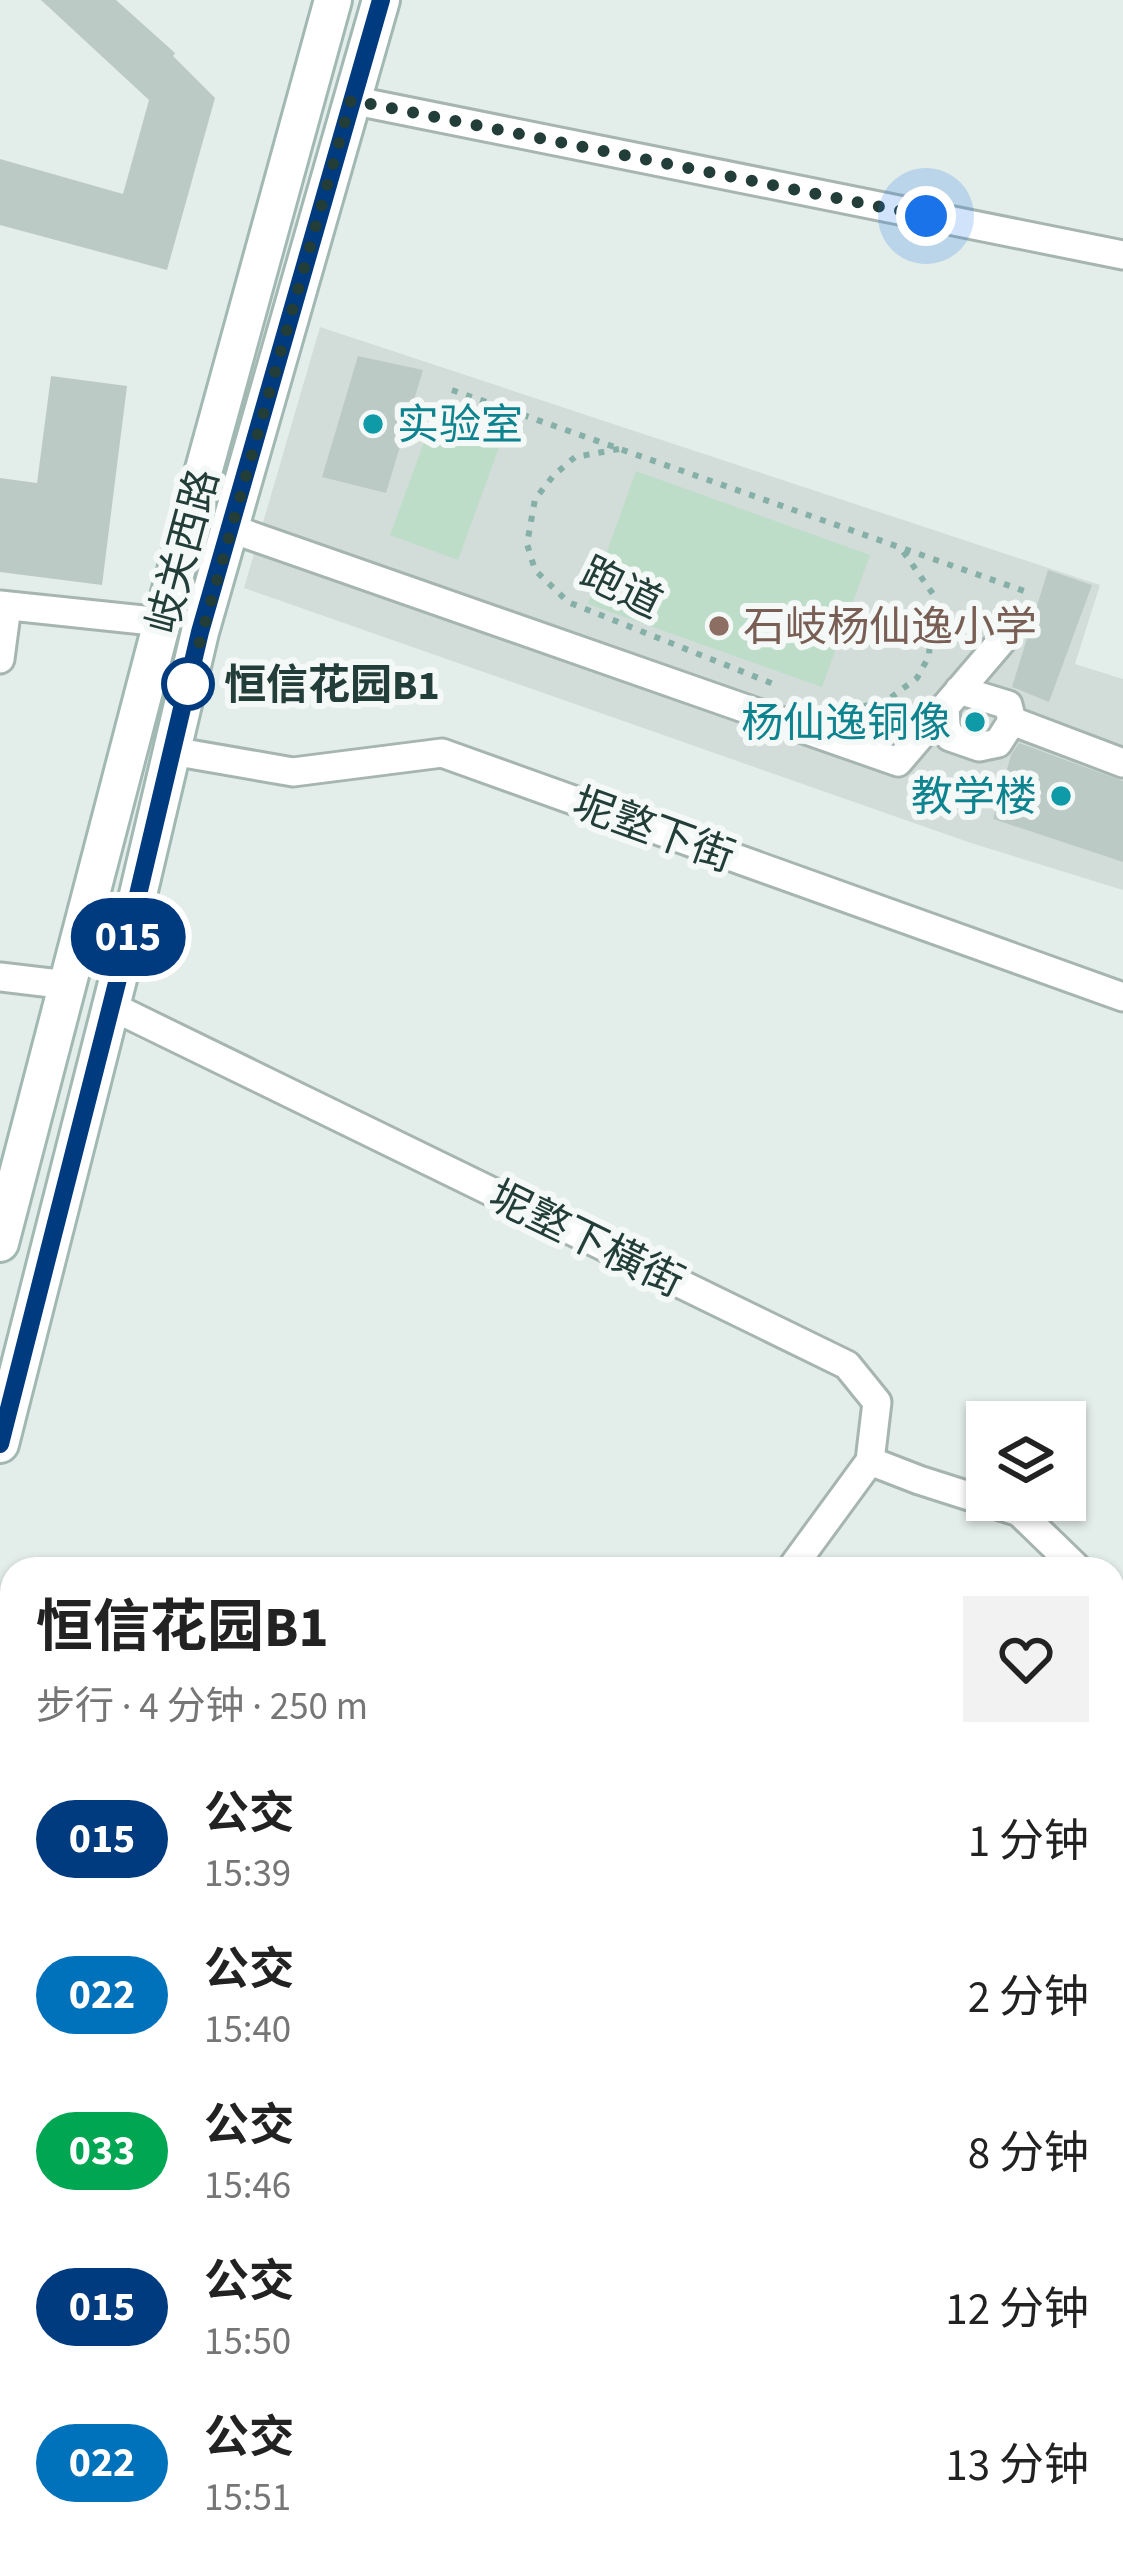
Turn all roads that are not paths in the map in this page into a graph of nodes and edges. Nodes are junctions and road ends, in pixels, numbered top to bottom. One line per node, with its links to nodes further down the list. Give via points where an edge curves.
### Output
1 (333, 0): 7 (main road, 岐关西路)
2 (381, 0): 3 (main road, 岐关西路)
3 (351, 100): 4 (street); 5 (main road, 岐关西路)
4 (1123, 255)
5 (232, 529): 10 (street, via 898,762); 12 (main road, 岐关西路)
6 (3, 605): 7 (street); 9 (street)
7 (162, 622): 15 (main road, 岐关西路)
8 (1004, 638): 10 (street)
9 (0, 659)
10 (952, 698): 11 (street, via 1008,705); 11 (street, via 950,737 979,747 998,743)
11 (1012, 721): 13 (street)
12 (172, 751): 16 (street, 坭墪下街, via 293,772 442,753); 17 (main road, 岐关西路)
13 (1123, 763)
14 (0, 977): 15 (street)
15 (68, 985): 18 (main road, 岐关西路)
16 (1123, 997)
17 (111, 1006): 19 (main road, 岐关西路); 20 (street, 坭墪下橫街, via 847,1365 877,1402)
18 (0, 1244)
19 (0, 1444)
20 (870, 1461): 21 (street, 坭墪下橫街); 22 (street, via 1018,1512)
21 (800, 1557)
22 (1065, 1557)

